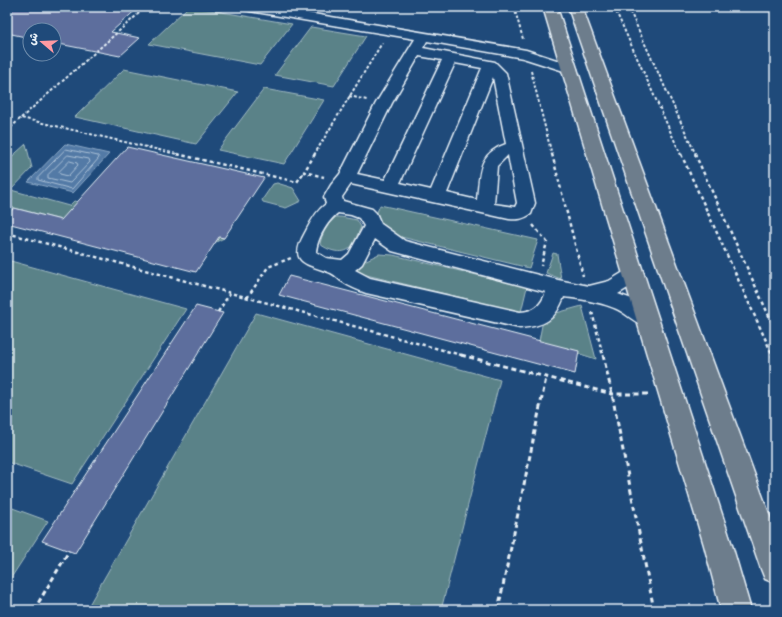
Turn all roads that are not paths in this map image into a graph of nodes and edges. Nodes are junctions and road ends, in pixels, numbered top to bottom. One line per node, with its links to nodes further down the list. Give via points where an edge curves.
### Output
1 (250, 7): 4 (lane)
2 (550, 7): 5 (main road)
3 (575, 7): 25 (main road)
4 (424, 37): 6 (lane); 7 (lane)
5 (563, 42): 7 (lane, via 552,48); 10 (main road)
6 (415, 51): 8 (lane); 12 (lane)
7 (526, 54): 10 (lane)
8 (450, 58): 9 (lane); 13 (lane)
9 (490, 65): 11 (lane, via 499,73); 14 (lane)
10 (570, 68): 21 (main road)
11 (514, 147): 16 (lane, via 499,152 489,166); 16 (lane, via 526,207 522,212 513,214)
12 (342, 183): 13 (lane); 15 (lane, via 333,197)
13 (390, 186): 14 (lane)
14 (437, 197): 16 (lane)
15 (336, 207): 17 (lane, via 366,214 372,219); 20 (lane, via 325,214 306,248 306,254 315,261)
16 (485, 208)
17 (373, 226): 18 (lane); 19 (lane)
18 (399, 246): 19 (lane, via 379,248); 22 (lane)
19 (360, 254): 20 (lane, via 351,264)
20 (337, 267): 22 (lane, via 366,285 520,320 537,318 544,314)
21 (634, 275): 23 (lane, via 614,288); 24 (main road)
22 (558, 288): 23 (lane)
23 (588, 294): 24 (lane, via 627,305)
24 (648, 319): 26 (main road)
25 (774, 564)
26 (736, 610)

